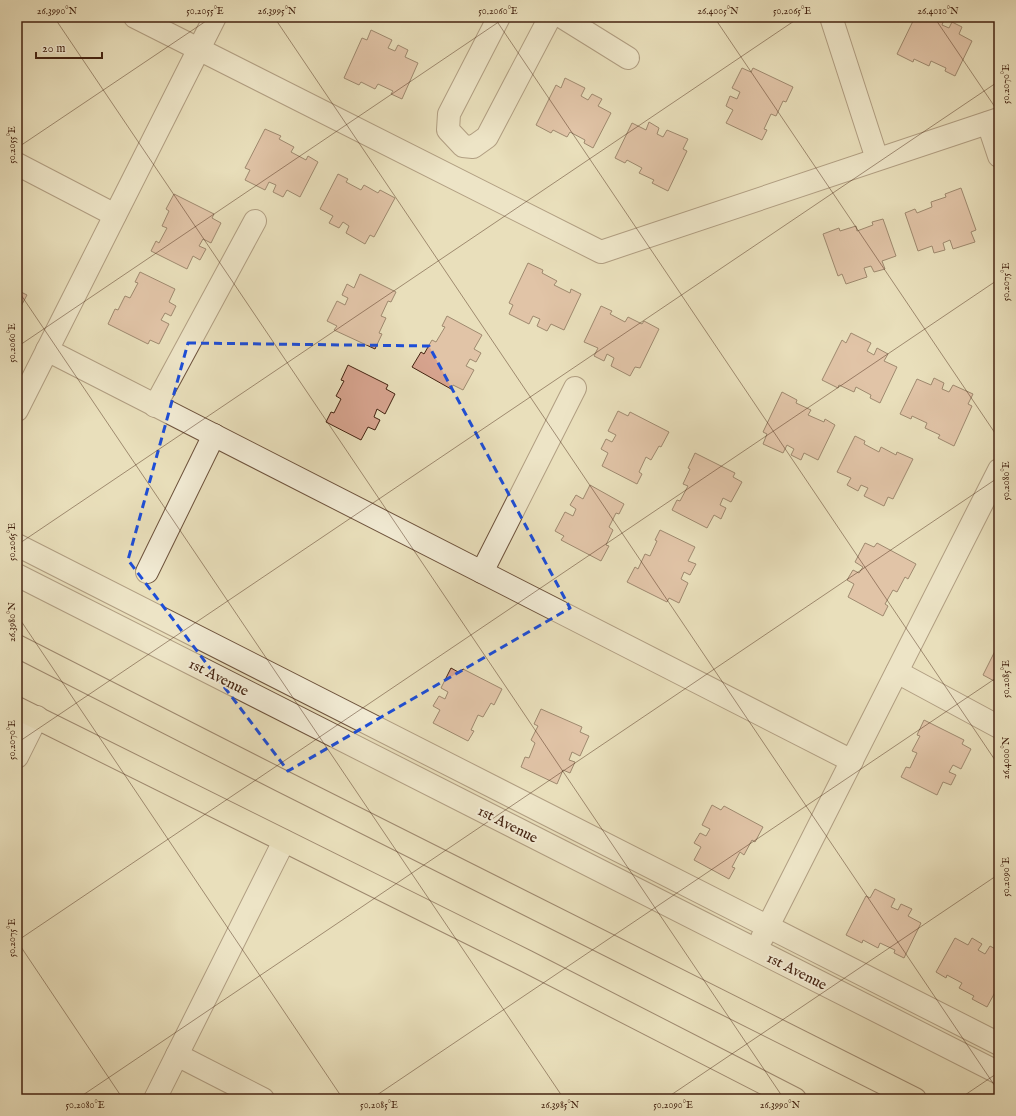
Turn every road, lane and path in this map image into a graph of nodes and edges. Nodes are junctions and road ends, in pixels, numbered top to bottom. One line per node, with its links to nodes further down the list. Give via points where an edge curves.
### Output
1 (135, 17): 7 (street)
2 (215, 17): 7 (street)
3 (499, 17): 4 (street, via 449,114 448,130 463,146 473,147 487,137)
4 (550, 17)
5 (562, 17): 8 (street)
6 (831, 17): 11 (street)
7 (199, 49): 11 (street, via 601,252); 13 (street)
8 (628, 58)
9 (993, 121): 10 (street); 11 (street)
10 (999, 156)
11 (877, 159)
12 (17, 164): 13 (street)
13 (115, 215): 15 (street)
14 (255, 221): 17 (street)
15 (47, 350): 17 (street); 18 (street)
16 (575, 388): 23 (street)
17 (155, 406): 19 (street)
18 (17, 410)
19 (214, 435): 22 (street); 23 (street)
20 (999, 470): 26 (street)
21 (17, 545): 33 (street, 1st Avenue)
22 (147, 572)
23 (482, 572): 31 (street)
24 (17, 574): 34 (street, 1st Avenue)
25 (17, 646): 41 (main road)
26 (897, 672): 29 (street); 31 (street)
27 (17, 708): 28 (main road)
28 (37, 717): 30 (street); 32 (main road)
29 (999, 727)
30 (17, 757)
31 (852, 761): 33 (street)
32 (284, 841): 36 (street); 40 (main road)
33 (768, 926): 34 (street); 35 (street, 1st Avenue)
34 (756, 950): 37 (street, 1st Avenue)
35 (999, 1044)
36 (177, 1054): 38 (street); 39 (street)
37 (999, 1073)
38 (155, 1099)
39 (263, 1099)
40 (795, 1099)
41 (915, 1099)

